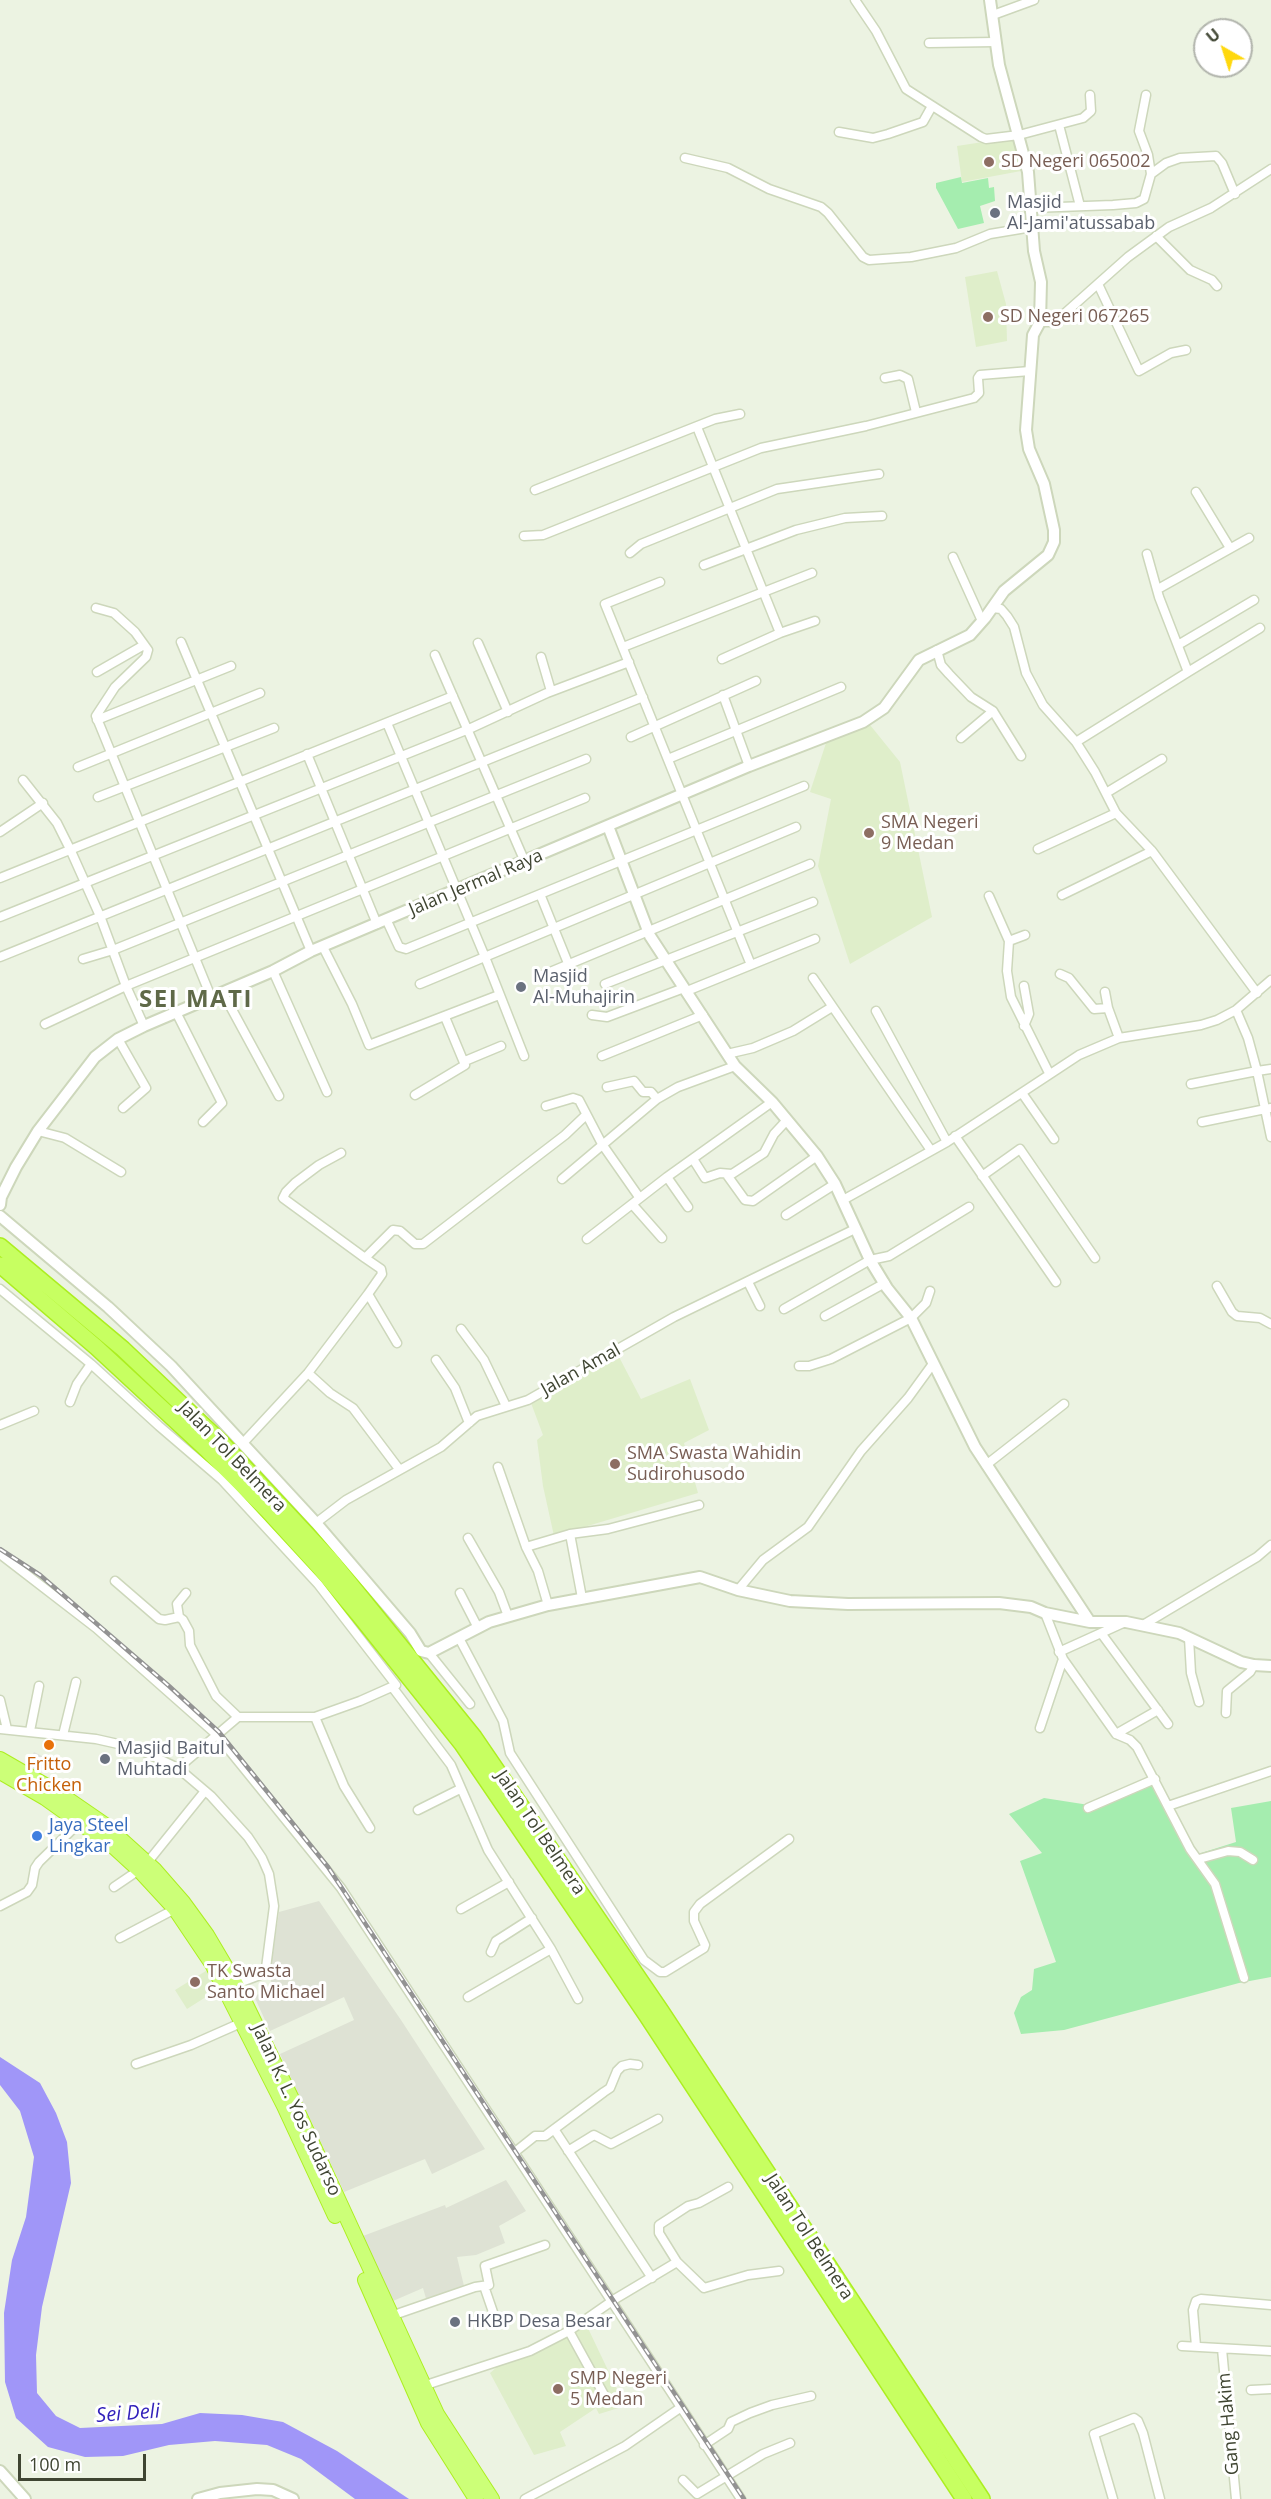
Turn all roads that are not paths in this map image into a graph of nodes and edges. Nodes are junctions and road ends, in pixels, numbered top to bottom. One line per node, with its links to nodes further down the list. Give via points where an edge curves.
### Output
1 (855, 0): 9 (street, via 881,39 901,83)
2 (990, 0): 4 (street, Jalan Jermal Raya)
3 (1034, 0): 4 (street)
4 (993, 15): 5 (street, Jalan Jermal Raya)
5 (995, 42): 6 (street); 12 (street, Jalan Jermal Raya)
6 (928, 43)
7 (1090, 95): 10 (street, via 1089,115)
8 (1146, 95): 15 (street, via 1139,131)
9 (932, 106): 11 (street, via 923,122 888,134 873,138); 12 (street, via 986,139)
10 (1059, 125): 12 (street); 17 (street)
11 (839, 132)
12 (1019, 135): 18 (street, Jalan Jermal Raya)
13 (685, 158): 19 (street, via 728,168 769,189 821,207 869,260 956,248 990,234)
14 (1271, 169): 16 (street)
15 (1151, 174): 16 (street, via 1180,158 1216,156); 17 (street, via 1141,202)
16 (1234, 194): 20 (street)
17 (1080, 206): 18 (street)
18 (1032, 208): 19 (street, Jalan Jermal Raya)
19 (1032, 227): 23 (street, Jalan Jermal Raya, via 1041,282)
20 (1156, 236): 21 (street); 22 (street, via 1190,270)
21 (1098, 284): 23 (street, via 1055,322); 24 (street, via 1139,371 1171,353)
22 (1217, 286)
23 (1040, 322): 25 (street, Jalan Jermal Raya, via 1033,335)
24 (1186, 350)
25 (1030, 371): 27 (street, via 980,375 977,396); 50 (street, Jalan Jermal Raya, via 1027,441 1044,484 1054,542 1048,555 1013,583)
26 (885, 378): 27 (street, via 900,375 908,379)
27 (916, 412): 30 (street, via 764,447)
28 (740, 414): 29 (street)
29 (697, 427): 30 (street); 32 (street)
30 (713, 465): 34 (street); 36 (street, via 543,535)
31 (879, 474): 34 (street, via 793,484)
32 (535, 490)
33 (1196, 492): 38 (street)
34 (730, 508): 39 (street); 40 (street, via 641,544)
35 (882, 516): 39 (street, via 845,518 796,530)
36 (524, 536)
37 (1249, 538): 38 (street)
38 (1230, 548): 46 (street)
39 (747, 549): 43 (street); 47 (street)
40 (630, 553)
41 (1147, 554): 46 (street)
42 (953, 557): 52 (street)
43 (704, 565)
44 (812, 573): 47 (street)
45 (660, 582): 59 (street, via 605,604)
46 (1158, 589): 58 (street)
47 (764, 592): 54 (street); 59 (street)
48 (1254, 600): 58 (street)
49 (96, 608): 57 (street, via 114,613)
50 (992, 608): 52 (street, Jalan Jermal Raya); 87 (street, via 1001,609 1014,627 1026,673 1042,705)
51 (815, 621): 54 (street)
52 (982, 621): 60 (street, Jalan Jermal Raya, via 970,634)
53 (1260, 628): 67 (street)
54 (780, 633): 63 (street)
55 (181, 642): 68 (street)
56 (478, 643): 77 (street)
57 (144, 645): 66 (street); 79 (street, via 148,650 146,657 115,687 98,711)
58 (1178, 645): 67 (street)
59 (622, 647): 64 (street)
60 (937, 650): 76 (street, via 941,665 949,674 971,697); 97 (street, Jalan Jermal Raya, via 919,660 881,711 863,722)
61 (435, 655): 74 (street)
62 (541, 657): 71 (street)
63 (723, 659)
64 (629, 662): 71 (street); 75 (street)
65 (231, 666): 68 (street)
66 (97, 672)
67 (1188, 672): 87 (street)
68 (196, 680): 78 (street); 79 (street)
69 (756, 681): 73 (street)
70 (841, 687): 84 (street)
71 (551, 691): 77 (street)
72 (260, 693): 78 (street)
73 (723, 695): 81 (street); 84 (street)
74 (453, 696): 80 (street); 83 (street)
75 (643, 698): 81 (street); 96 (street)
76 (993, 711): 86 (street); 92 (street)
77 (508, 712): 83 (street)
78 (211, 713): 88 (street); 89 (street)
79 (97, 720): 89 (street)
80 (387, 723): 90 (street); 91 (street)
81 (654, 726): 85 (street); 94 (street)
82 (274, 728): 88 (street)
83 (469, 729): 91 (street); 96 (street)
84 (736, 730): 94 (street); 97 (street)
85 (631, 737)
86 (961, 738)
87 (1076, 742): 105 (street)
88 (225, 747): 100 (street); 102 (street)
89 (111, 753): 98 (street); 102 (street)
90 (307, 754): 100 (street); 103 (street)
91 (400, 756): 103 (street); 104 (street)
92 (1021, 756)
93 (586, 759): 106 (street)
94 (668, 759): 107 (street)
95 (1162, 759): 105 (street)
96 (483, 762): 104 (street); 106 (street)
97 (749, 766): 107 (street, Jalan Jermal Raya)
98 (78, 767)
99 (23, 780): 110 (street)
100 (239, 782): 112 (street); 114 (street)
101 (804, 786): 119 (street)
102 (125, 787): 108 (street); 114 (street)
103 (321, 788): 112 (street); 113 (street)
104 (414, 790): 113 (street); 115 (street)
105 (1106, 793): 111 (street)
106 (497, 794): 115 (street); 118 (street)
107 (682, 795): 116 (street, Jalan Jermal Raya); 119 (street)
108 (98, 798)
109 (585, 798): 118 (street)
110 (43, 803): 120 (street); 122 (street)
111 (1116, 813): 123 (street); 124 (street)
112 (253, 815): 121 (street); 126 (street)
113 (336, 820): 121 (street); 125 (street)
114 (139, 821): 122 (street); 126 (street)
115 (428, 822): 125 (street); 127 (street)
116 (608, 826): 128 (street); 129 (street, Jalan Jermal Raya)
117 (796, 827): 130 (street)
118 (512, 828): 127 (street); 129 (street)
119 (696, 830): 128 (street); 130 (street)
120 (0, 832)
121 (267, 848): 134 (street); 135 (street)
122 (70, 849): 132 (street); 133 (street)
123 (1038, 849)
124 (1152, 851): 140 (street); 179 (street)
125 (349, 854): 134 (street); 136 (street)
126 (153, 855): 133 (street); 135 (street)
127 (442, 856): 136 (street); 137 (street)
128 (621, 861): 138 (street); 139 (street)
129 (525, 862): 137 (street, Jalan Jermal Raya)
130 (710, 863): 139 (street); 142 (street)
131 (810, 864): 142 (street)
132 (0, 878)
133 (86, 882): 144 (street); 146 (street)
134 (282, 882): 145 (street); 149 (street)
135 (167, 889): 144 (street); 149 (street)
136 (363, 889): 145 (street); 148 (street)
137 (457, 890): 147 (street); 148 (street, Jalan Jermal Raya)
138 (540, 894): 147 (street); 150 (street)
139 (634, 895): 150 (street); 151 (street)
140 (1062, 895)
141 (989, 896): 155 (street)
142 (724, 899): 151 (street); 152 (street)
143 (813, 903): 152 (street)
144 (100, 916): 157 (street); 159 (street)
145 (296, 916): 158 (street); 161 (street)
146 (0, 917)
147 (470, 921): 148 (street, via 402,949); 160 (street)
148 (382, 922): 156 (street, Jalan Jermal Raya)
149 (181, 923): 157 (street); 161 (street)
150 (554, 928): 160 (street); 164 (street)
151 (647, 930): 163 (street); 164 (street)
152 (737, 932): 163 (street); 165 (street)
153 (1025, 935): 155 (street)
154 (815, 939): 165 (street)
155 (1009, 941): 192 (street, via 1007,971 1011,998)
156 (323, 947): 158 (street, Jalan Jermal Raya); 189 (street, via 369,1045)
157 (113, 950): 162 (street); 174 (street)
158 (311, 951): 166 (street, Jalan Jermal Raya)
159 (0, 957)
160 (485, 957): 172 (street); 180 (street)
161 (195, 958): 174 (street); 181 (street)
162 (83, 960)
163 (667, 960): 173 (street); 176 (street)
164 (568, 962): 168 (street); 169 (street)
165 (751, 965): 176 (street)
166 (273, 971): 178 (street, Jalan Jermal Raya); 206 (street)
167 (1060, 974): 183 (street, via 1069,978 1094,1009)
168 (538, 977)
169 (574, 978)
170 (813, 978): 182 (street)
171 (1271, 980): 179 (street)
172 (420, 984)
173 (605, 984)
174 (126, 986): 190 (street); 191 (street)
175 (1024, 986): 192 (street, via 1029,1014)
176 (686, 989): 187 (street); 188 (street, via 608,1017)
177 (1106, 992): 183 (street)
178 (223, 993): 181 (street, Jalan Jermal Raya); 209 (street)
179 (1257, 993): 184 (street)
180 (499, 995): 189 (street); 197 (street)
181 (211, 997): 186 (street, Jalan Jermal Raya)
182 (832, 1007): 196 (street, via 793,1031); 224 (street)
183 (1108, 1008): 193 (street)
184 (1236, 1010): 193 (street, via 1201,1025); 202 (street)
185 (876, 1011): 221 (street)
186 (176, 1012): 191 (street, Jalan Jermal Raya); 217 (street, via 222,1103)
187 (703, 1015): 196 (street); 198 (street)
188 (592, 1016)
189 (445, 1017): 199 (street)
190 (45, 1024)
191 (144, 1026): 194 (street, Jalan Jermal Raya)
192 (1024, 1026): 203 (street)
193 (1119, 1038): 203 (street)
194 (118, 1039): 213 (street, via 146,1088); 219 (street, Jalan Jermal Raya, via 95,1057)
195 (501, 1046): 199 (street)
196 (727, 1054): 200 (street)
197 (524, 1056)
198 (602, 1056)
199 (465, 1061): 208 (street, via 463,1069)
200 (735, 1066): 210 (street); 211 (street)
201 (1271, 1070): 202 (street)
202 (1257, 1071): 204 (street); 214 (street)
203 (1049, 1073): 207 (street)
204 (1191, 1084)
205 (607, 1087): 210 (street, via 634,1081 643,1092 651,1092)
206 (327, 1092)
207 (1022, 1093): 221 (street); 222 (street)
208 (416, 1095)
209 (279, 1096)
210 (657, 1099): 223 (street)
211 (772, 1102): 216 (street); 227 (street)
212 (546, 1106): 215 (street, via 576,1098)
213 (123, 1108)
214 (1268, 1109): 218 (street); 220 (street)
215 (586, 1115): 223 (street); 245 (street, via 565,1136 423,1244 415,1245 400,1231 393,1230)
216 (787, 1119): 226 (street); 229 (street, via 764,1153)
217 (203, 1122)
218 (1202, 1122)
219 (38, 1131): 228 (street, via 65,1138); 236 (street, Jalan Jermal Raya, via 16,1167)
220 (1271, 1137)
221 (951, 1139): 224 (street); 230 (street)
222 (1054, 1139)
223 (602, 1144): 232 (street); 235 (street)
224 (930, 1149): 234 (street)
225 (341, 1153): 245 (street, via 295,1183 283,1198)
226 (817, 1156): 229 (street, via 753,1201 746,1200); 233 (street)
227 (693, 1159): 229 (street, via 705,1178); 231 (street)
228 (121, 1172)
229 (727, 1175)
230 (982, 1176): 246 (street, via 1020,1149); 250 (street)
231 (667, 1177): 235 (street); 237 (street)
232 (562, 1179)
233 (835, 1184): 234 (street); 239 (street)
234 (843, 1200): 241 (street)
235 (635, 1201): 242 (street); 243 (street)
236 (0, 1205)
237 (688, 1207)
238 (969, 1207): 247 (street, via 889,1256)
239 (786, 1215)
240 (0, 1216): 274 (street, via 116,1314)
241 (855, 1229): 247 (street); 249 (street, Jalan Amal)
242 (662, 1238)
243 (587, 1239)
244 (0, 1246): 393 (highway, Jalan Tol Belmera, via 123,1349 220,1441 330,1559 467,1728 661,2011)
245 (365, 1258): 255 (street, via 382,1274)
246 (1095, 1258)
247 (870, 1260): 251 (street); 257 (street)
248 (0, 1265): 392 (highway, Jalan Tol Belmera, via 96,1347 267,1511 352,1607 462,1744 647,2016)
249 (748, 1282): 256 (street); 270 (street, Jalan Amal, via 674,1317 528,1400)
250 (1056, 1282)
251 (885, 1284): 258 (street); 259 (street)
252 (1217, 1286): 260 (street, via 1237,1316 1260,1318)
253 (0, 1289): 264 (street)
254 (930, 1291): 259 (street, via 926,1303)
255 (368, 1294): 262 (street); 267 (street)
256 (760, 1306)
257 (784, 1309)
258 (825, 1316)
259 (911, 1318): 265 (street); 266 (street, via 823,1363)
260 (1271, 1324)
261 (462, 1329): 270 (street, via 484,1360)
262 (397, 1343)
263 (436, 1360): 272 (street, via 455,1388)
264 (92, 1364): 268 (street); 307 (street, via 222,1480 318,1584)
265 (932, 1365): 275 (street); 286 (street, via 861,1451 808,1527 763,1560)
266 (799, 1366)
267 (308, 1373): 274 (street); 277 (street, via 330,1394 357,1411)
268 (70, 1402)
269 (1064, 1404): 275 (street)
270 (506, 1406): 272 (street, Jalan Amal, via 485,1412)
271 (34, 1411): 273 (street)
272 (469, 1423): 277 (street, Jalan Amal, via 441,1447)
273 (0, 1425)
274 (244, 1442): 279 (street)
275 (986, 1465): 294 (street)
276 (498, 1467): 283 (street)
277 (399, 1469): 279 (street, Jalan Amal)
278 (699, 1505): 280 (street, via 608,1529)
279 (316, 1523): 301 (street, via 421,1651)
280 (570, 1534): 283 (street); 289 (street)
281 (468, 1538): 292 (street)
282 (1271, 1545): 296 (street)
283 (526, 1546): 290 (street)
284 (0, 1554): 319 (street, via 96,1628)
285 (115, 1581): 293 (street, via 159,1618)
286 (738, 1590): 289 (street, via 700,1577); 291 (street, via 789,1601 860,1605 999,1603)
287 (186, 1593): 293 (street, via 177,1604)
288 (460, 1593): 297 (street)
289 (582, 1598): 290 (street)
290 (548, 1605): 292 (street)
291 (1045, 1613): 294 (street); 302 (street)
292 (508, 1616): 297 (street)
293 (179, 1617): 313 (street, via 189,1630 190,1646 216,1696)
294 (1090, 1622): 295 (street)
295 (1126, 1622): 296 (street); 298 (street)
296 (1143, 1625): 300 (street)
297 (478, 1628): 299 (street)
298 (1101, 1633): 302 (street); 311 (street)
299 (459, 1638): 301 (street); 334 (street, via 503,1721 510,1753 644,1960 660,1972 704,1948 694,1921 700,1904)
300 (1189, 1638): 303 (street); 309 (street)
301 (429, 1653): 310 (street)
302 (1061, 1655): 316 (street); 320 (street)
303 (1254, 1665): 304 (street); 312 (street, via 1227,1691)
304 (1271, 1666)
305 (76, 1682): 321 (street)
306 (39, 1686): 318 (street)
307 (394, 1687): 314 (street); 327 (street, via 440,1748)
308 (0, 1700): 317 (street)
309 (1198, 1702)
310 (470, 1704)
311 (1158, 1710): 315 (street); 320 (street)
312 (1226, 1713)
313 (238, 1717): 314 (street); 319 (street)
314 (315, 1717): 333 (street, via 344,1786)
315 (1168, 1724)
316 (1040, 1728)
317 (4, 1729): 318 (street)
318 (30, 1731): 321 (street)
319 (217, 1734): 323 (street); 357 (street, via 341,1888)
320 (1116, 1734): 326 (street, via 1137,1747)
321 (63, 1735): 323 (street, via 136,1748)
322 (0, 1759): 332 (highway, Jalan K. L. Yos Sudarso)
323 (178, 1768): 328 (street)
324 (1271, 1771): 329 (street)
325 (0, 1772): 332 (highway, Jalan K. L. Yos Sudarso)
326 (1155, 1779): 329 (street); 330 (street)
327 (460, 1789): 331 (street); 338 (street, via 479,1834)
328 (205, 1791): 337 (street); 348 (street, via 248,1837 269,1874 274,1906 266,1968 260,1975)
329 (1168, 1806): 335 (street)
330 (1088, 1808)
331 (418, 1810)
332 (83, 1817): 337 (highway, Jalan K. L. Yos Sudarso, via 104,1824); 340 (street, via 39,1862 27,1892)
333 (370, 1828)
334 (789, 1839)
335 (1199, 1859): 336 (street, via 1228,1851 1240,1852); 347 (street, via 1215,1884)
336 (1253, 1860)
337 (143, 1866): 339 (street); 341 (highway, Jalan K. L. Yos Sudarso); 348 (highway, Jalan K. L. Yos Sudarso, via 183,1902)
338 (510, 1882): 342 (street); 343 (street)
339 (114, 1887)
340 (0, 1906)
341 (175, 1909): 344 (street); 351 (highway, Jalan K. L. Yos Sudarso, via 212,1964)
342 (460, 1909)
343 (532, 1918): 345 (street); 346 (street, via 496,1941)
344 (120, 1938)
345 (551, 1949): 349 (street); 350 (street)
346 (490, 1952)
347 (1244, 1978)
348 (236, 1984): 367 (highway, Jalan K. L. Yos Sudarso)
349 (468, 1997)
350 (578, 1999)
351 (243, 2022): 352 (street); 388 (highway, Jalan K. L. Yos Sudarso, via 346,2238 424,2415)
352 (136, 2064)
353 (638, 2065): 355 (street, via 622,2066 610,2088)
354 (658, 2119): 356 (street, via 610,2145 594,2135)
355 (554, 2129): 356 (street); 357 (street, via 544,2136 535,2136)
356 (568, 2151): 362 (street)
357 (515, 2152): 364 (street)
358 (728, 2187): 360 (street, via 659,2225 659,2233)
359 (545, 2245): 363 (street, via 484,2266 489,2285)
360 (677, 2262): 361 (street, via 704,2288); 362 (street)
361 (779, 2271)
362 (652, 2278): 364 (street)
363 (484, 2286): 366 (street); 367 (street)
364 (611, 2302): 368 (street); 378 (street)
365 (1271, 2305): 370 (street, via 1196,2301)
366 (494, 2315)
367 (391, 2316): 373 (highway, Jalan K. L. Yos Sudarso)
368 (569, 2331): 373 (street, via 530,2351); 377 (street)
369 (1182, 2346): 370 (street)
370 (1196, 2346): 371 (street)
371 (1222, 2349): 372 (street); 396 (street, Gang Hakim)
372 (1271, 2351)
373 (423, 2386): 389 (highway, Jalan K. L. Yos Sudarso)
374 (1271, 2389): 375 (street)
375 (1251, 2390)
376 (811, 2396): 380 (street, via 750,2413 731,2422 728,2429)
377 (608, 2402)
378 (680, 2408): 380 (street); 390 (street, via 625,2446)
379 (789, 2443): 382 (street)
380 (704, 2445): 382 (street)
381 (0, 2471): 385 (street)
382 (725, 2475): 383 (street, via 696,2494); 391 (street)
383 (683, 2480)
384 (220, 2496): 386 (street); 387 (street, via 257,2489 273,2490)
385 (25, 2499)
386 (198, 2499)
387 (293, 2499)
388 (476, 2499)
389 (492, 2499)
390 (525, 2499)
391 (741, 2499)
392 (964, 2499)
393 (982, 2499)
394 (1113, 2499): 395 (street, via 1094,2434 1134,2418 1143,2433)
395 (1160, 2499)
396 (1236, 2499)

